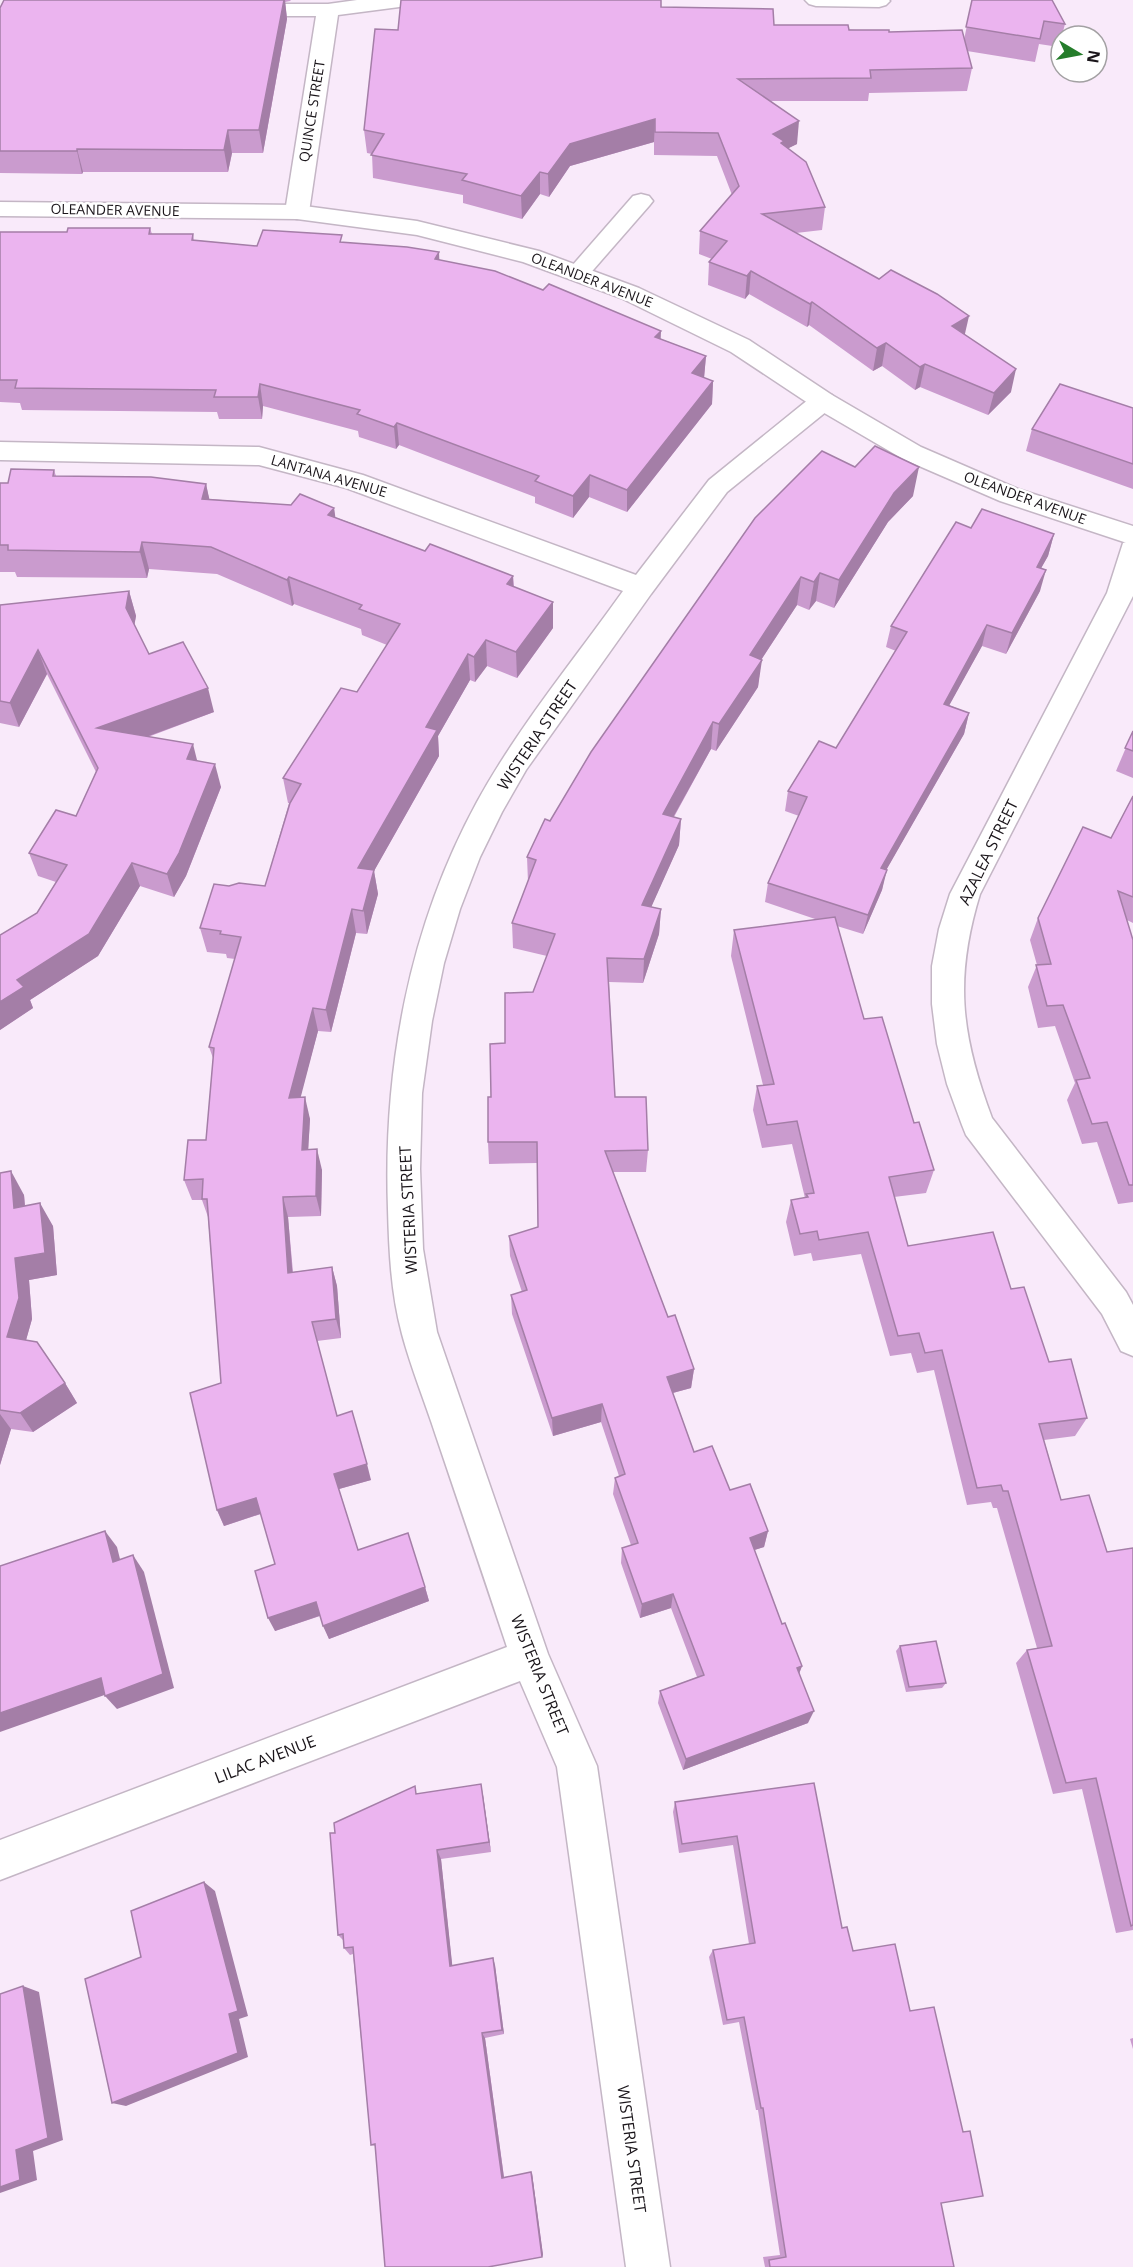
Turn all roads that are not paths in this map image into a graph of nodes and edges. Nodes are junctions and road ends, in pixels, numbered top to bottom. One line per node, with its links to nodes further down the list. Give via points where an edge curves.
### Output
1 (407, 0): 5 (street)
2 (816, 0): 3 (street)
3 (879, 1)
4 (223, 10): 5 (street)
5 (328, 10): 8 (street, QUINCE STREET)
6 (640, 201): 9 (street)
7 (0, 209): 8 (street, OLEANDER AVENUE)
8 (297, 212): 9 (street, OLEANDER AVENUE, via 417,228)
9 (579, 272): 10 (street, OLEANDER AVENUE, via 740,346)
10 (823, 401): 12 (street, OLEANDER AVENUE, via 912,453 1009,495); 14 (street, WISTERIA STREET, via 718,486)
11 (0, 451): 14 (street, LANTANA AVENUE, via 259,456 354,481)
12 (1133, 536)
13 (1133, 550): 15 (street, AZALEA STREET, via 1121,593 964,894 948,966 953,1044 978,1125 1114,1303)
14 (640, 587): 16 (street, WISTERIA STREET, via 516,762 465,857 428,963 406,1093 406,1249 419,1332)
15 (1133, 1340)
16 (530, 1658): 17 (street, LILAC AVENUE); 18 (street, WISTERIA STREET, via 577,1766)
17 (0, 1860)
18 (648, 2267)

